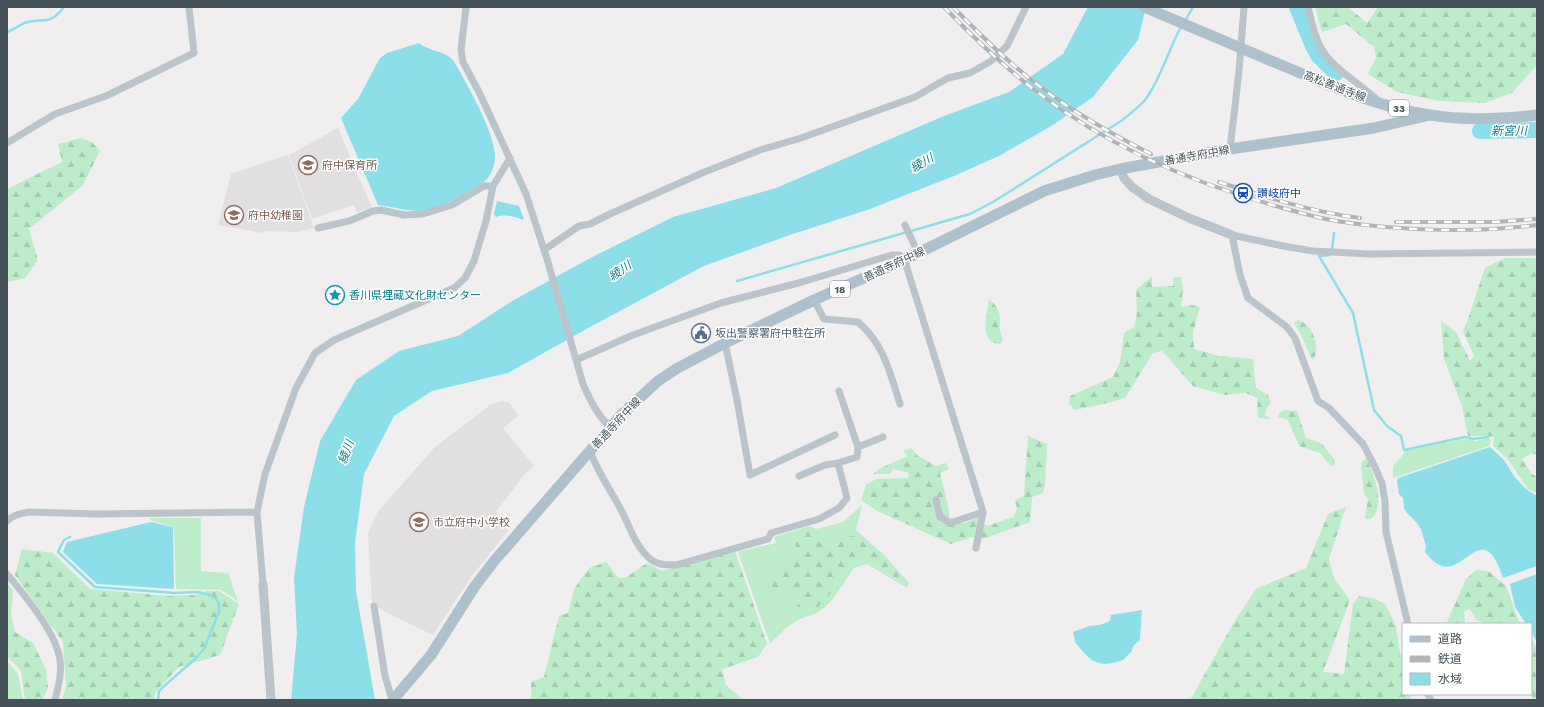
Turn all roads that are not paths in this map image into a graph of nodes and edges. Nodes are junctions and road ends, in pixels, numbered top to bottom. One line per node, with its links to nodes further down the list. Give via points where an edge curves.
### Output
1 (189, 7): 11 (street, via 194,52 106,96 55,114)
2 (466, 7): 13 (street, via 461,50 463,62)
3 (1026, 7): 19 (street, via 1007,46 991,62 970,72 948,78 915,97 760,150 702,173 590,224 579,226)
4 (1144, 7): 7 (main road, 高松善通寺線 / 33, bridge)
5 (1244, 7): 12 (street)
6 (1308, 7): 7 (street, via 1320,46 1328,58)
7 (1382, 104): 9 (main road, 高松善通寺線 / 33); 10 (main road, via 1386,119)
8 (1537, 114): 9 (main road, 高松善通寺線 / 33, via 1512,118 1468,119)
9 (1430, 115): 10 (main road, 善通寺府中線 / 18)
10 (1381, 127): 12 (main road, 善通寺府中線 / 18)
11 (7, 143)
12 (1230, 149): 14 (main road, 善通寺府中線 / 18)
13 (510, 158): 15 (street); 19 (street, via 526,194)
14 (1120, 169): 18 (street, via 1132,187 1150,199); 21 (main road, 善通寺府中線 / 18, via 1044,191)
15 (493, 186): 17 (street, via 484,186 452,206 422,214 404,215 382,210 373,211 349,221); 36 (street, via 476,254 465,278 454,288 334,340 315,353 296,388 265,474)
16 (906, 227): 21 (street)
17 (318, 228)
18 (1232, 235): 20 (street, via 1313,251 1369,254); 43 (street, via 1240,275 1248,298 1287,326 1295,338 1318,401 1329,408 1363,444 1374,465 1382,483 1386,532)
19 (544, 250): 25 (street)
20 (1537, 252)
21 (918, 253): 22 (main road, 善通寺府中線 / 18)
22 (904, 260): 23 (main road, 善通寺府中線 / 18); 25 (street, via 900,255 892,254 802,282 721,303); 37 (street)
23 (814, 300): 24 (main road, 善通寺府中線 / 18); 27 (street, via 824,319 858,322 870,334 882,350)
24 (724, 343): 28 (main road, 善通寺府中線 / 18, via 658,381); 29 (street, via 750,475)
25 (576, 358): 28 (street, via 590,400 606,424)
26 (839, 391): 31 (street)
27 (900, 404)
28 (611, 427): 32 (main road, 善通寺府中線 / 18)
29 (835, 435)
30 (883, 437): 31 (street)
31 (858, 447): 33 (street, via 857,457)
32 (590, 451): 33 (street, via 638,546 648,557 662,566 676,565 768,539 771,533 819,518 839,508 847,498); 46 (main road, 善通寺府中線 / 18, via 495,560 475,586 432,655 404,690)
33 (838, 463): 34 (street, via 825,465)
34 (799, 476)
35 (936, 500): 37 (street, via 940,517 950,523)
36 (257, 512): 38 (street, via 29,512 20,513); 41 (street)
37 (983, 512): 39 (street)
38 (7, 521)
39 (976, 548)
40 (7, 574): 44 (street, via 44,623 57,647 60,683)
41 (263, 584): 45 (street)
42 (374, 606): 46 (street, via 385,676)
43 (1408, 623)
44 (55, 700)
45 (271, 700)
46 (392, 700)

